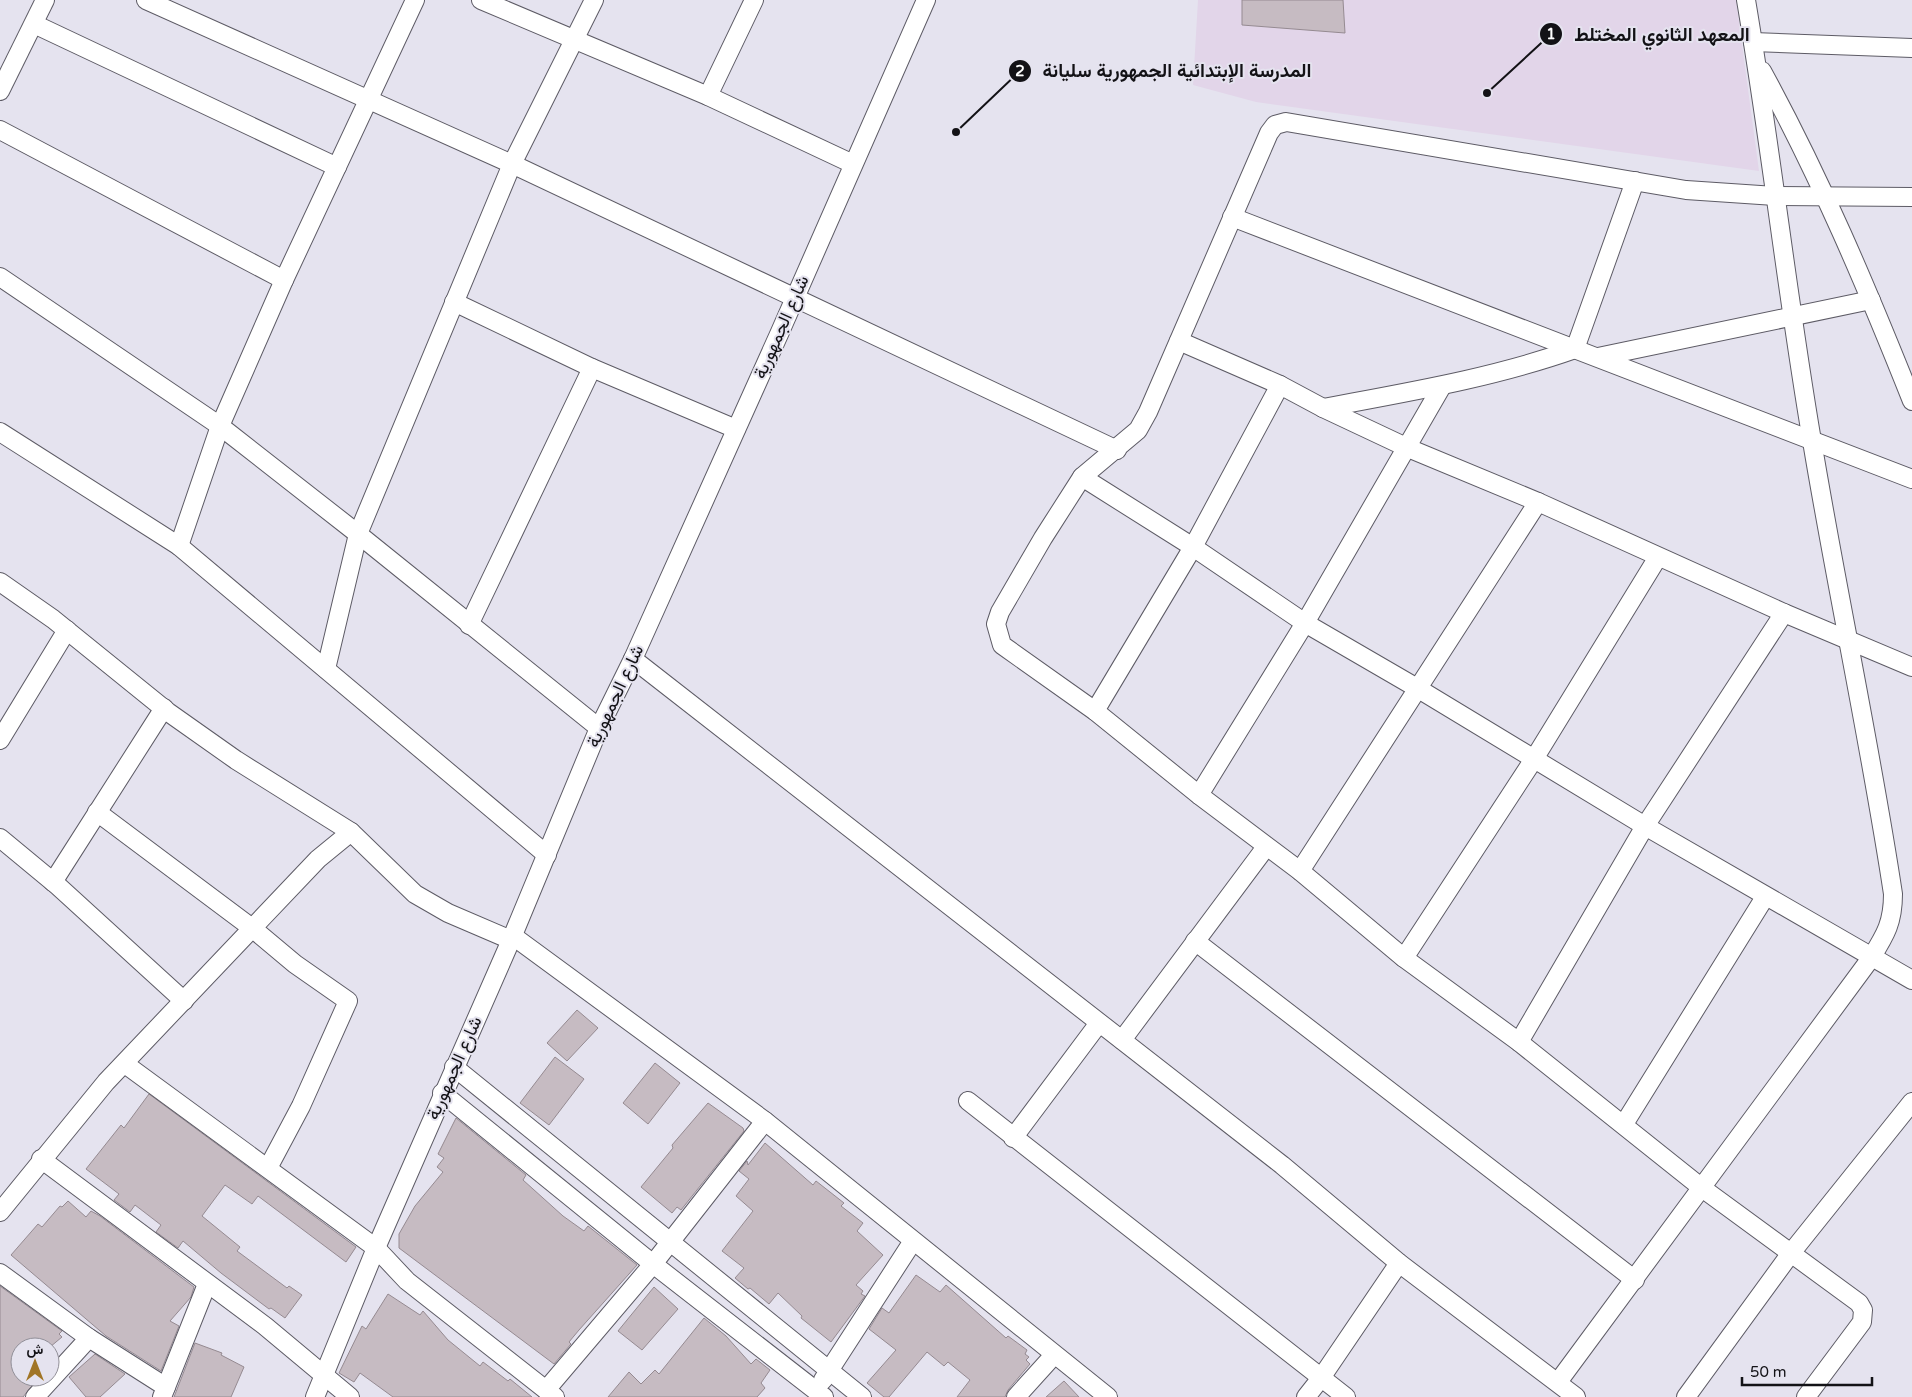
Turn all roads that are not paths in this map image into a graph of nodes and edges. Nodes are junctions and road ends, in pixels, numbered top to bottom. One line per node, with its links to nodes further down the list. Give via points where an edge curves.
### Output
1 (45, 0): 9 (street)
2 (146, 0): 16 (street)
3 (415, 0): 16 (street)
4 (481, 0): 10 (street)
5 (594, 0): 10 (street)
6 (754, 0): 15 (street)
7 (926, 0): 19 (street, شارع الجمهورية)
8 (1746, 0): 11 (street)
9 (34, 24): 14 (street); 20 (street)
10 (574, 40): 15 (street); 18 (street)
11 (1753, 42): 12 (street); 13 (street)
12 (1912, 48)
13 (1757, 61): 22 (street); 23 (street)
14 (0, 90)
15 (708, 96): 19 (street)
16 (368, 101): 18 (street); 20 (street)
17 (0, 130): 27 (street)
18 (512, 164): 28 (street); 30 (street)
19 (853, 164): 28 (street, شارع الجمهورية)
20 (337, 167): 27 (street)
21 (1635, 181): 22 (street, via 1724,194); 25 (street, via 1286,122 1275,125 1269,133); 33 (street)
22 (1775, 196): 23 (street); 31 (street)
23 (1825, 196): 24 (street); 29 (street)
24 (1912, 197)
25 (1232, 217): 32 (street); 33 (street)
26 (0, 277): 40 (street)
27 (284, 280): 40 (street)
28 (795, 296): 41 (street, شارع الجمهورية); 45 (street)
29 (1871, 300): 31 (street); 38 (street)
30 (454, 302): 35 (street); 49 (street)
31 (1792, 315): 34 (street); 43 (street)
32 (1179, 341): 36 (street); 45 (street, via 1138,430)
33 (1575, 349): 34 (street); 37 (street)
34 (1598, 357): 43 (street)
35 (592, 368): 41 (street); 56 (street)
36 (1280, 385): 39 (street); 51 (street)
37 (1442, 386): 39 (street); 44 (street)
38 (1912, 400)
39 (1323, 408): 44 (street)
40 (220, 426): 49 (street); 50 (street)
41 (736, 428): 59 (street, شارع الجمهورية)
42 (0, 432): 50 (street)
43 (1812, 441): 47 (street); 58 (street)
44 (1408, 448): 48 (street); 55 (street)
45 (1117, 450): 46 (street)
46 (1082, 477): 51 (street); 64 (street, via 1042,538 996,624 1002,645)
47 (1912, 478)
48 (1538, 502): 52 (street); 62 (street)
49 (358, 534): 56 (street); 61 (street)
50 (179, 546): 61 (street)
51 (1192, 547): 55 (street); 64 (street)
52 (1658, 557): 54 (street); 67 (street)
53 (0, 582): 57 (street)
54 (1784, 613): 58 (street); 70 (street)
55 (1305, 623): 62 (street); 68 (street)
56 (469, 625): 65 (street)
57 (67, 630): 63 (street); 66 (street)
58 (1848, 641): 60 (street); 82 (street, via 1874,772 1893,894 1891,923)
59 (634, 659): 65 (street, شارع الجمهورية); 85 (street)
60 (1912, 667)
61 (326, 669): 74 (street)
62 (1417, 688): 67 (street); 75 (street)
63 (164, 708): 69 (street); 71 (street, via 243,764)
64 (1095, 711): 68 (street)
65 (599, 728): 74 (street, شارع الجمهورية)
66 (0, 740)
67 (1534, 759): 70 (street); 81 (street)
68 (1199, 795): 73 (street)
69 (97, 812): 76 (street); 78 (street)
70 (1645, 826): 77 (street); 87 (street)
71 (351, 832): 78 (street, via 318,859); 79 (street, via 415,894 448,913)
72 (0, 838): 76 (street)
73 (1266, 847): 75 (street); 80 (street)
74 (546, 855): 79 (street, شارع الجمهورية)
75 (1300, 872): 81 (street)
76 (53, 882): 84 (street)
77 (1765, 896): 82 (street); 94 (street)
78 (252, 928): 84 (street); 97 (street, via 295,964 348,1001 302,1106)
79 (512, 938): 89 (street, شارع الجمهورية); 93 (street)
80 (1195, 941): 86 (street); 107 (street)
81 (1404, 958): 87 (street)
82 (1871, 958): 83 (street); 98 (street)
83 (1912, 980)
84 (184, 1001): 88 (street)
85 (1099, 1023): 86 (street); 95 (street)
86 (1122, 1040): 104 (street, via 1282,1165)
87 (1519, 1042): 94 (street)
88 (125, 1064): 96 (street); 97 (street)
89 (454, 1067): 90 (street, شارع الجمهورية); 101 (street)
90 (442, 1093): 102 (street, شارع الجمهورية); 105 (street)
91 (968, 1101): 95 (street)
92 (1912, 1102): 103 (street)
93 (764, 1121): 100 (street); 101 (street)
94 (1624, 1124): 98 (street)
95 (1013, 1138): 113 (street)
96 (41, 1159): 99 (street); 108 (street)
97 (268, 1168): 102 (street)
98 (1702, 1188): 103 (street); 107 (street)
99 (0, 1212)
100 (913, 1241): 110 (street); 111 (street)
101 (670, 1243): 105 (street); 111 (street)
102 (376, 1248): 112 (street, شارع الجمهورية); 116 (street, via 407,1281)
103 (1791, 1253): 127 (street); 128 (street, via 1864,1310 1857,1329)
104 (1400, 1263): 113 (street); 114 (street)
105 (653, 1264): 116 (street); 117 (street)
106 (0, 1273): 109 (street)
107 (1634, 1280): 114 (street)
108 (207, 1284): 112 (street, via 265,1326); 115 (street)
109 (89, 1338): 115 (street); 118 (street)
110 (1054, 1355): 122 (street); 123 (street)
111 (829, 1371): 117 (street); 121 (street)
112 (324, 1377): 119 (street, شارع الجمهورية); 120 (street)
113 (1322, 1378): 124 (street); 125 (street)
114 (1558, 1382): 126 (street)
115 (164, 1392)
116 (550, 1393)
117 (817, 1395)
118 (36, 1397)
119 (315, 1397)
120 (350, 1397)
121 (862, 1397)
122 (1016, 1397)
123 (1108, 1397)
124 (1306, 1397)
125 (1346, 1397)
126 (1575, 1397)
127 (1686, 1397)
128 (1806, 1397)

